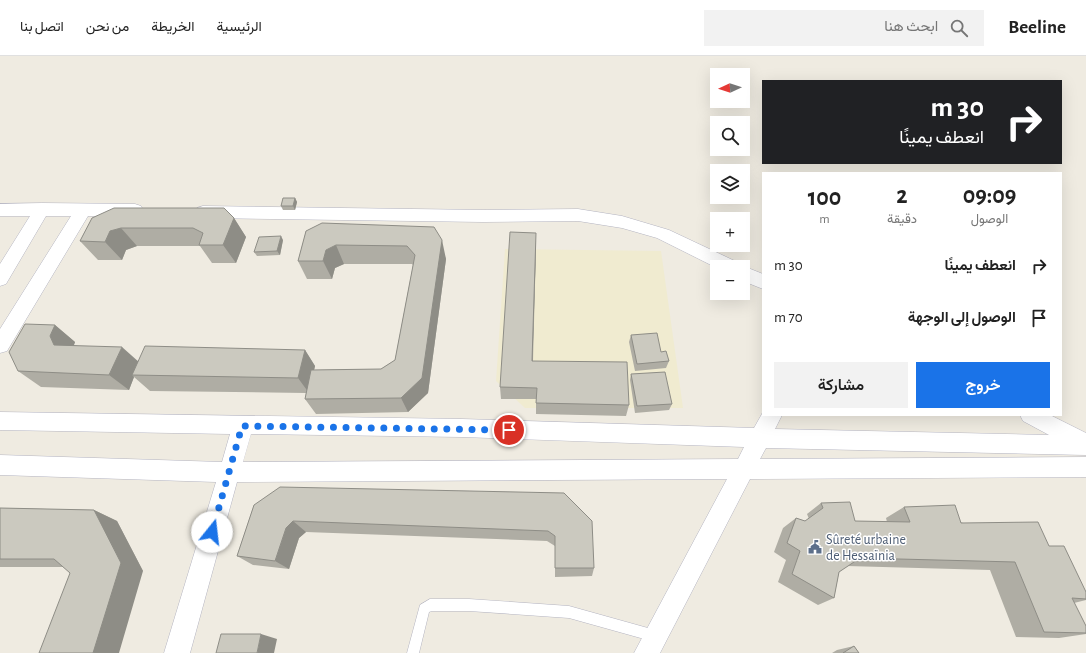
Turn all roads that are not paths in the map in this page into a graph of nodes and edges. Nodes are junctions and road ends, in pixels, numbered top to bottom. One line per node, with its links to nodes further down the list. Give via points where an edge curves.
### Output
1 (42, 209): 2 (street); 3 (street); 8 (street)
2 (0, 210)
3 (83, 210): 4 (street); 10 (street)
4 (153, 211)
5 (185, 211): 6 (street, via 578,215 622,222 663,234)
6 (717, 260)
7 (750, 276): 9 (street)
8 (0, 279)
9 (762, 282)
10 (0, 345)
11 (771, 416): 15 (street)
12 (1032, 416): 16 (street)
13 (0, 421): 14 (street)
14 (242, 426): 15 (street, via 462,428); 20 (street)
15 (760, 438): 16 (street); 19 (street)
16 (1086, 444)
17 (0, 465): 20 (street)
18 (1086, 467): 19 (street)
19 (743, 469): 20 (street); 21 (street)
20 (230, 472): 22 (street)
21 (651, 644): 23 (lane, via 569,612 470,605 430,605 424,609)
22 (177, 653)
23 (413, 653)

